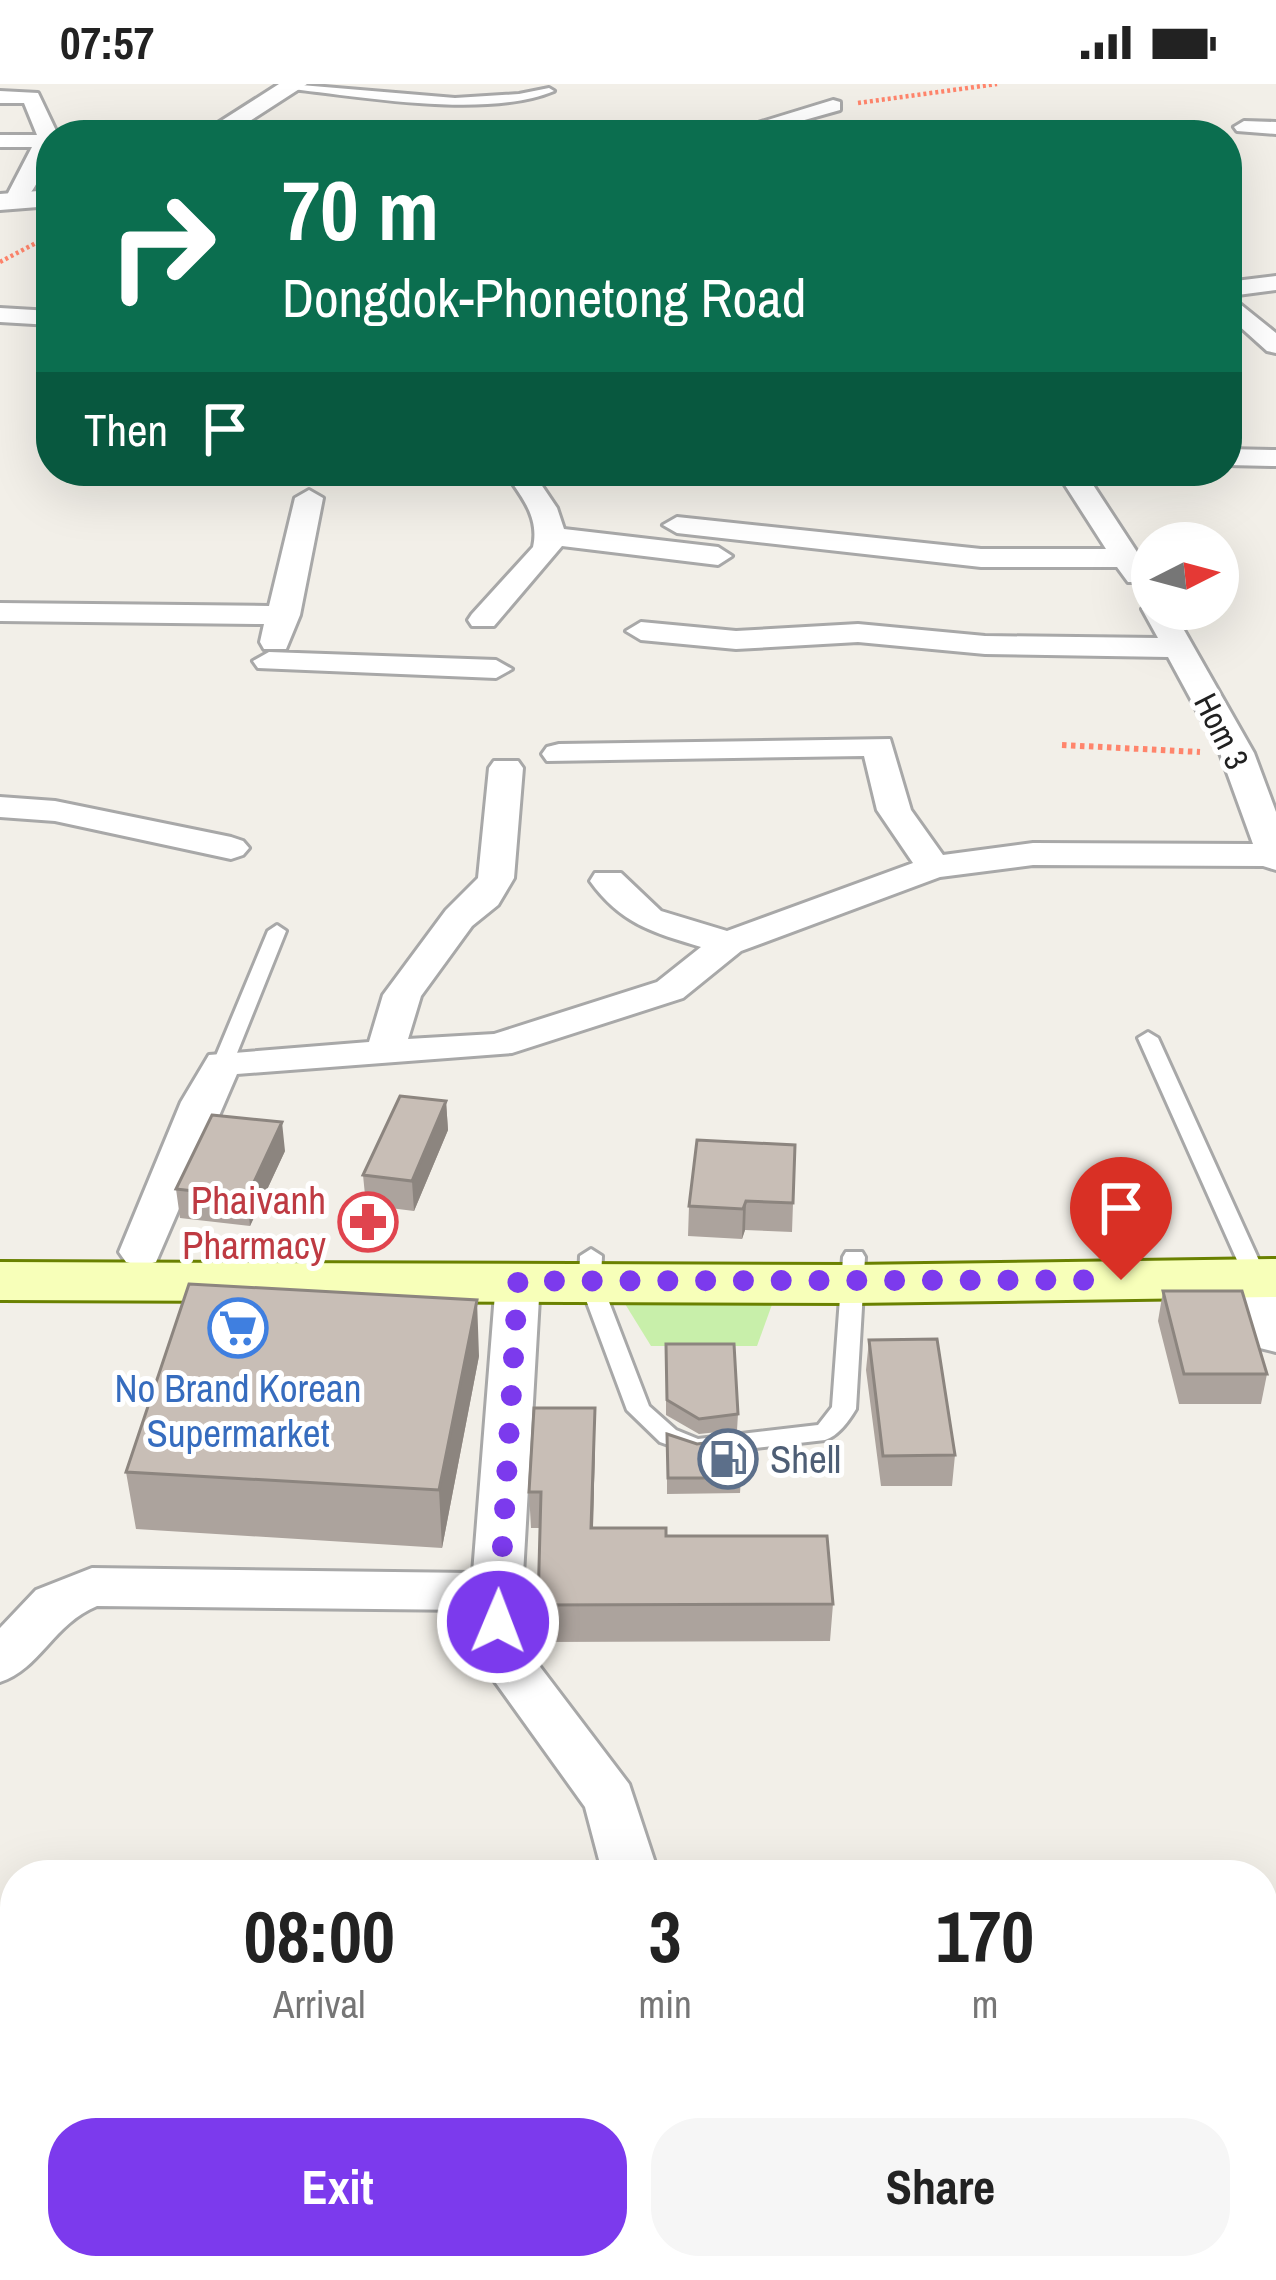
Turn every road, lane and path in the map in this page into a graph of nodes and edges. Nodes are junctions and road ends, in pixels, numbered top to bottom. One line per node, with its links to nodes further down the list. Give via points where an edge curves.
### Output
1 (997, 84): 5 (path)
2 (293, 85): 3 (lane, via 512,99); 7 (street)
3 (549, 91)
4 (0, 97): 6 (street, via 31,98)
5 (833, 106): 8 (street)
6 (40, 120)
7 (236, 120)
8 (783, 120)
9 (1244, 127): 10 (street)
10 (1276, 128)
11 (0, 141): 12 (street)
12 (36, 141)
13 (36, 159): 14 (street)
14 (8, 201)
15 (36, 243): 16 (path)
16 (0, 262)
17 (1276, 283): 18 (street)
18 (1242, 288)
19 (1242, 315): 22 (street)
20 (0, 316): 21 (street)
21 (36, 317)
22 (1276, 346)
23 (1242, 457): 24 (street)
24 (1276, 458)
25 (528, 486): 29 (street)
26 (1080, 486): 30 (street)
27 (309, 497): 34 (street)
28 (677, 525): 30 (street, via 981,557)
29 (552, 536): 31 (street); 35 (street)
30 (1127, 558): 32 (street)
31 (751, 561)
32 (1131, 565)
33 (0, 612): 34 (street)
34 (285, 615): 39 (street, via 265,669)
35 (483, 620)
36 (1169, 630): 38 (street, Hom 3)
37 (641, 632): 38 (street)
38 (1180, 648): 41 (street, Hom 3)
39 (496, 669)
40 (1062, 745): 41 (path)
41 (1237, 753): 43 (street); 47 (street, Hom 3)
42 (560, 754): 48 (street, via 878,746 894,810)
43 (1276, 755)
44 (506, 768): 53 (street, via 496,878 402,995)
45 (0, 807): 46 (street)
46 (231, 848)
47 (1275, 857): 48 (street, via 1033,854)
48 (934, 867): 51 (street)
49 (608, 881): 51 (street, via 648,920)
50 (277, 931): 54 (lane)
51 (728, 943): 53 (street, via 670,990 498,1046)
52 (1148, 1038): 57 (lane)
53 (386, 1049): 54 (street)
54 (223, 1063): 56 (street)
55 (0, 1250): 56 (main road)
56 (140, 1252): 58 (main road)
57 (1264, 1265): 59 (main road); 62 (street)
58 (590, 1268): 59 (main road); 59 (lane, via 639,1410 668,1436 696,1447 825,1432 844,1409); 61 (main road)
59 (853, 1270)
60 (0, 1281): 61 (main road)
61 (518, 1281): 63 (street)
62 (1276, 1337)
63 (497, 1592): 64 (street, via 92,1587 54,1603); 65 (street, via 499,1651 610,1800)
64 (0, 1662)
65 (627, 1860)

